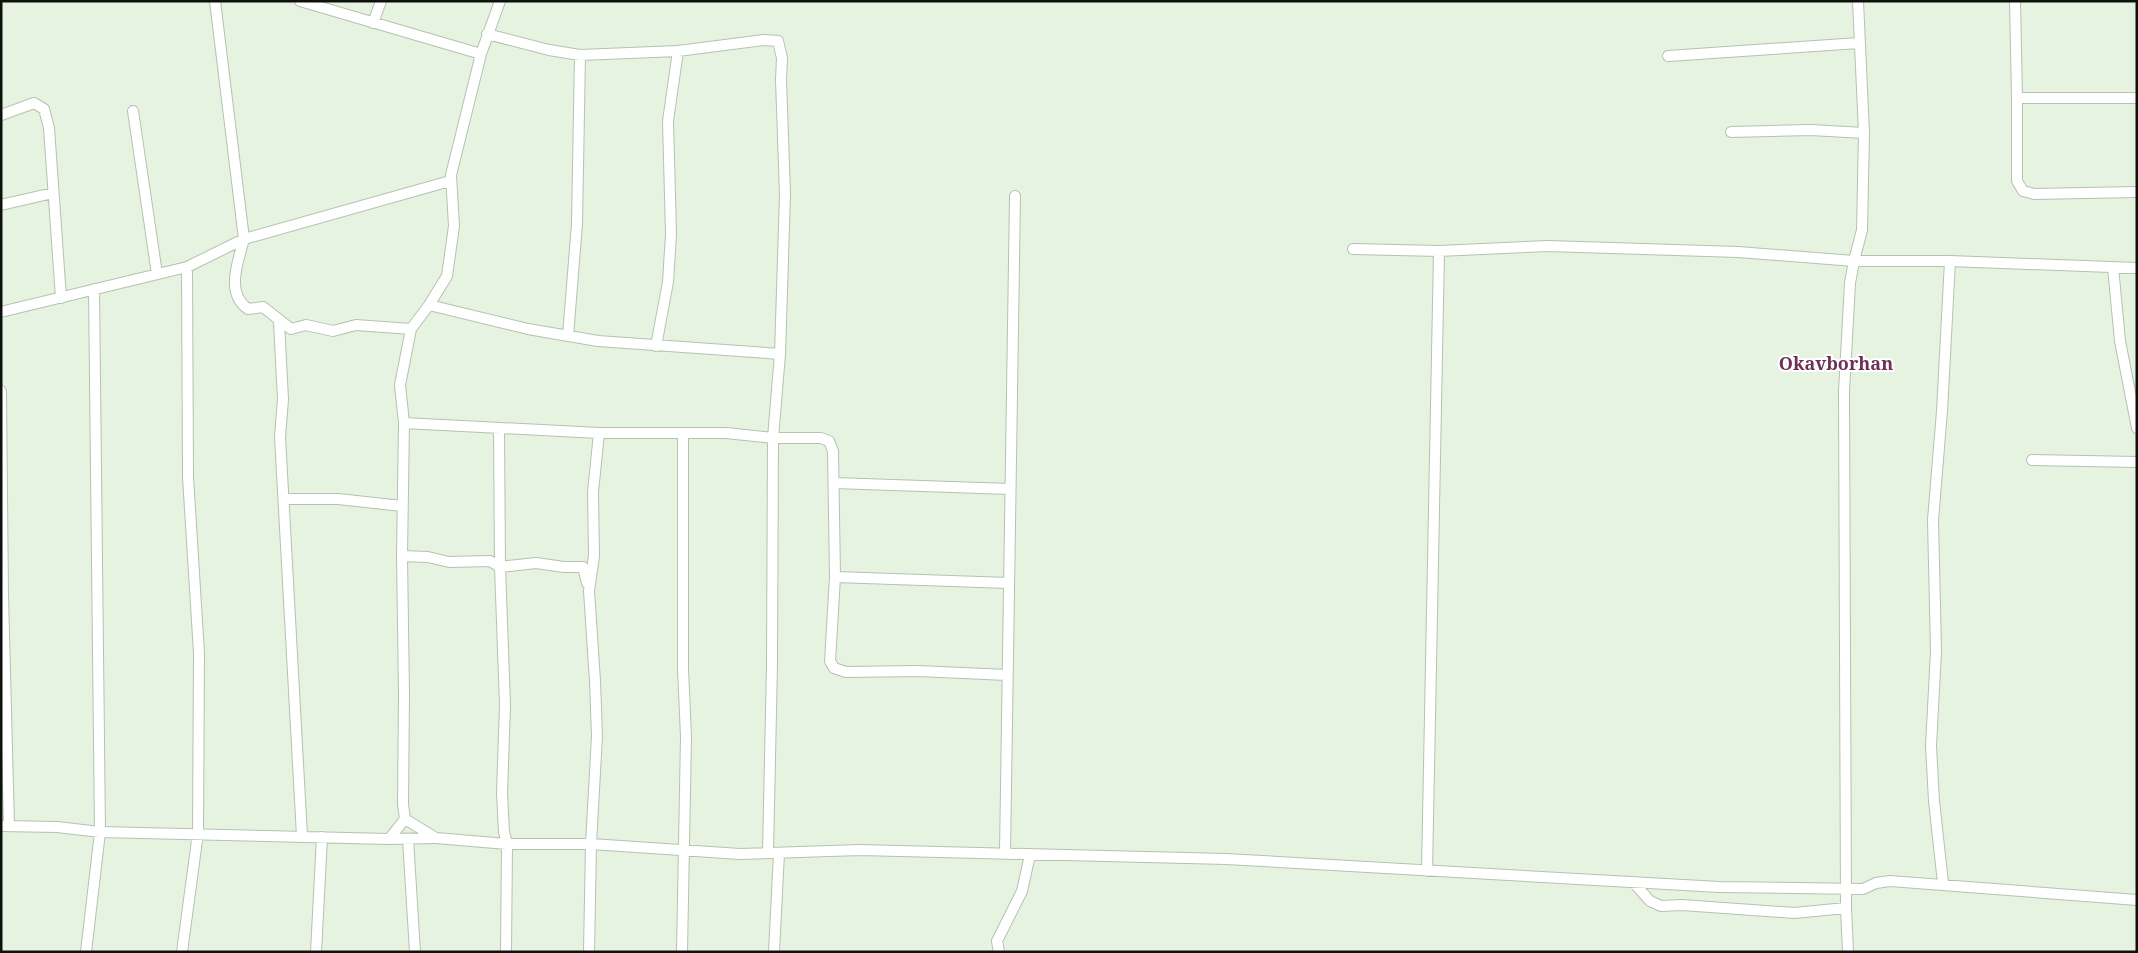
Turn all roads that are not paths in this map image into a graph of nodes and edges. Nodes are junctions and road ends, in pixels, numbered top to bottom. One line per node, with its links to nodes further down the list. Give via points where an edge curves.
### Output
1 (214, 1): 25 (street)
2 (300, 1): 7 (street)
3 (381, 1): 7 (street)
4 (500, 1): 8 (street)
5 (1858, 1): 9 (street)
6 (2015, 1): 14 (street)
7 (373, 23): 11 (street)
8 (487, 34): 11 (street); 12 (street, via 549,50)
9 (1859, 43): 13 (street); 19 (street)
10 (678, 51): 12 (street); 41 (street, via 668,121 671,234 668,282); 42 (street, via 778,40 782,58 785,194)
11 (481, 54): 20 (street)
12 (580, 54): 40 (street, via 577,224)
13 (1668, 56)
14 (2017, 98): 15 (street); 21 (street, via 2017,181 2023,191 2034,194)
15 (2137, 98)
16 (133, 111): 33 (street)
17 (1, 115): 22 (street, via 34,103 44,109 49,128)
18 (1731, 132): 19 (street, via 1811,130)
19 (1864, 133): 28 (street, via 1862,230)
20 (450, 181): 25 (street); 36 (street, via 454,226 447,276)
21 (2137, 192)
22 (53, 193): 24 (street); 35 (street)
23 (1015, 196): 53 (street)
24 (1, 205)
25 (244, 239): 30 (street); 38 (street, via 235,273 240,303 248,309 263,307)
26 (1353, 249): 27 (street)
27 (1439, 251): 28 (street, via 1548,246 1738,252); 78 (street)
28 (1854, 261): 29 (street); 81 (street, via 1844,391)
29 (1950, 261): 31 (street); 80 (street, via 1933,520 1936,651 1931,746)
30 (187, 266): 33 (street); 65 (street, via 188,477 199,653)
31 (2113, 267): 32 (street); 46 (street, via 2120,341)
32 (2137, 268)
33 (157, 274): 34 (street)
34 (94, 289): 35 (street); 64 (street)
35 (61, 298): 37 (street)
36 (430, 305): 39 (street); 40 (street)
37 (1, 312)
38 (279, 322): 39 (street, via 291,329 306,325 333,331 356,325); 54 (street)
39 (411, 329): 44 (street, via 400,385)
40 (568, 336): 41 (street)
41 (656, 346): 42 (street)
42 (780, 354): 49 (street)
43 (1, 391): 63 (street)
44 (404, 423): 45 (street); 55 (street)
45 (499, 428): 47 (street); 57 (street)
46 (2137, 428)
47 (599, 433): 48 (street); 72 (street, via 593,492 594,556 589,591 596,681)
48 (683, 433): 49 (street); 73 (street)
49 (773, 438): 52 (street, via 821,438 829,442 833,451); 75 (street)
50 (2032, 460): 51 (street)
51 (2137, 462)
52 (834, 483): 53 (street); 58 (street)
53 (1010, 489): 59 (street)
54 (284, 499): 55 (street, via 338,498); 66 (street)
55 (402, 506): 56 (street)
56 (402, 556): 57 (street, via 448,562 490,561); 62 (street)
57 (500, 567): 61 (street, via 536,563 583,567 587,576); 71 (street, via 505,705 502,793)
58 (835, 577): 59 (street); 60 (street, via 830,661 834,668 846,672)
59 (1009, 583): 60 (street)
60 (1007, 675): 74 (street)
61 (592, 717)
62 (405, 818): 68 (street); 70 (street)
63 (5, 826): 64 (street)
64 (100, 832): 65 (street); 84 (street)
65 (198, 833): 66 (street); 85 (street)
66 (302, 836): 67 (street)
67 (322, 837): 70 (street); 86 (street)
68 (436, 838): 69 (street); 71 (street)
69 (408, 839): 70 (street); 87 (street)
70 (389, 840)
71 (507, 844): 72 (street); 88 (street)
72 (591, 844): 73 (street); 89 (street)
73 (685, 849): 75 (street); 90 (street)
74 (1005, 852): 76 (street, via 851,850); 77 (street)
75 (768, 853): 76 (street)
76 (779, 853): 91 (street)
77 (1030, 855): 78 (street, via 1226,859); 92 (street, via 1022,891 997,940)
78 (1427, 871): 79 (street)
79 (1633, 882): 81 (street); 83 (street, via 1650,901 1661,906 1794,913)
80 (1943, 883): 81 (street, via 1890,881); 82 (street)
81 (1847, 890): 83 (street)
82 (2137, 900)
83 (1846, 908): 93 (street)
84 (86, 952)
85 (182, 952)
86 (316, 952)
87 (414, 952)
88 (506, 952)
89 (589, 952)
90 (682, 952)
91 (774, 952)
92 (998, 952)
93 (1848, 952)

